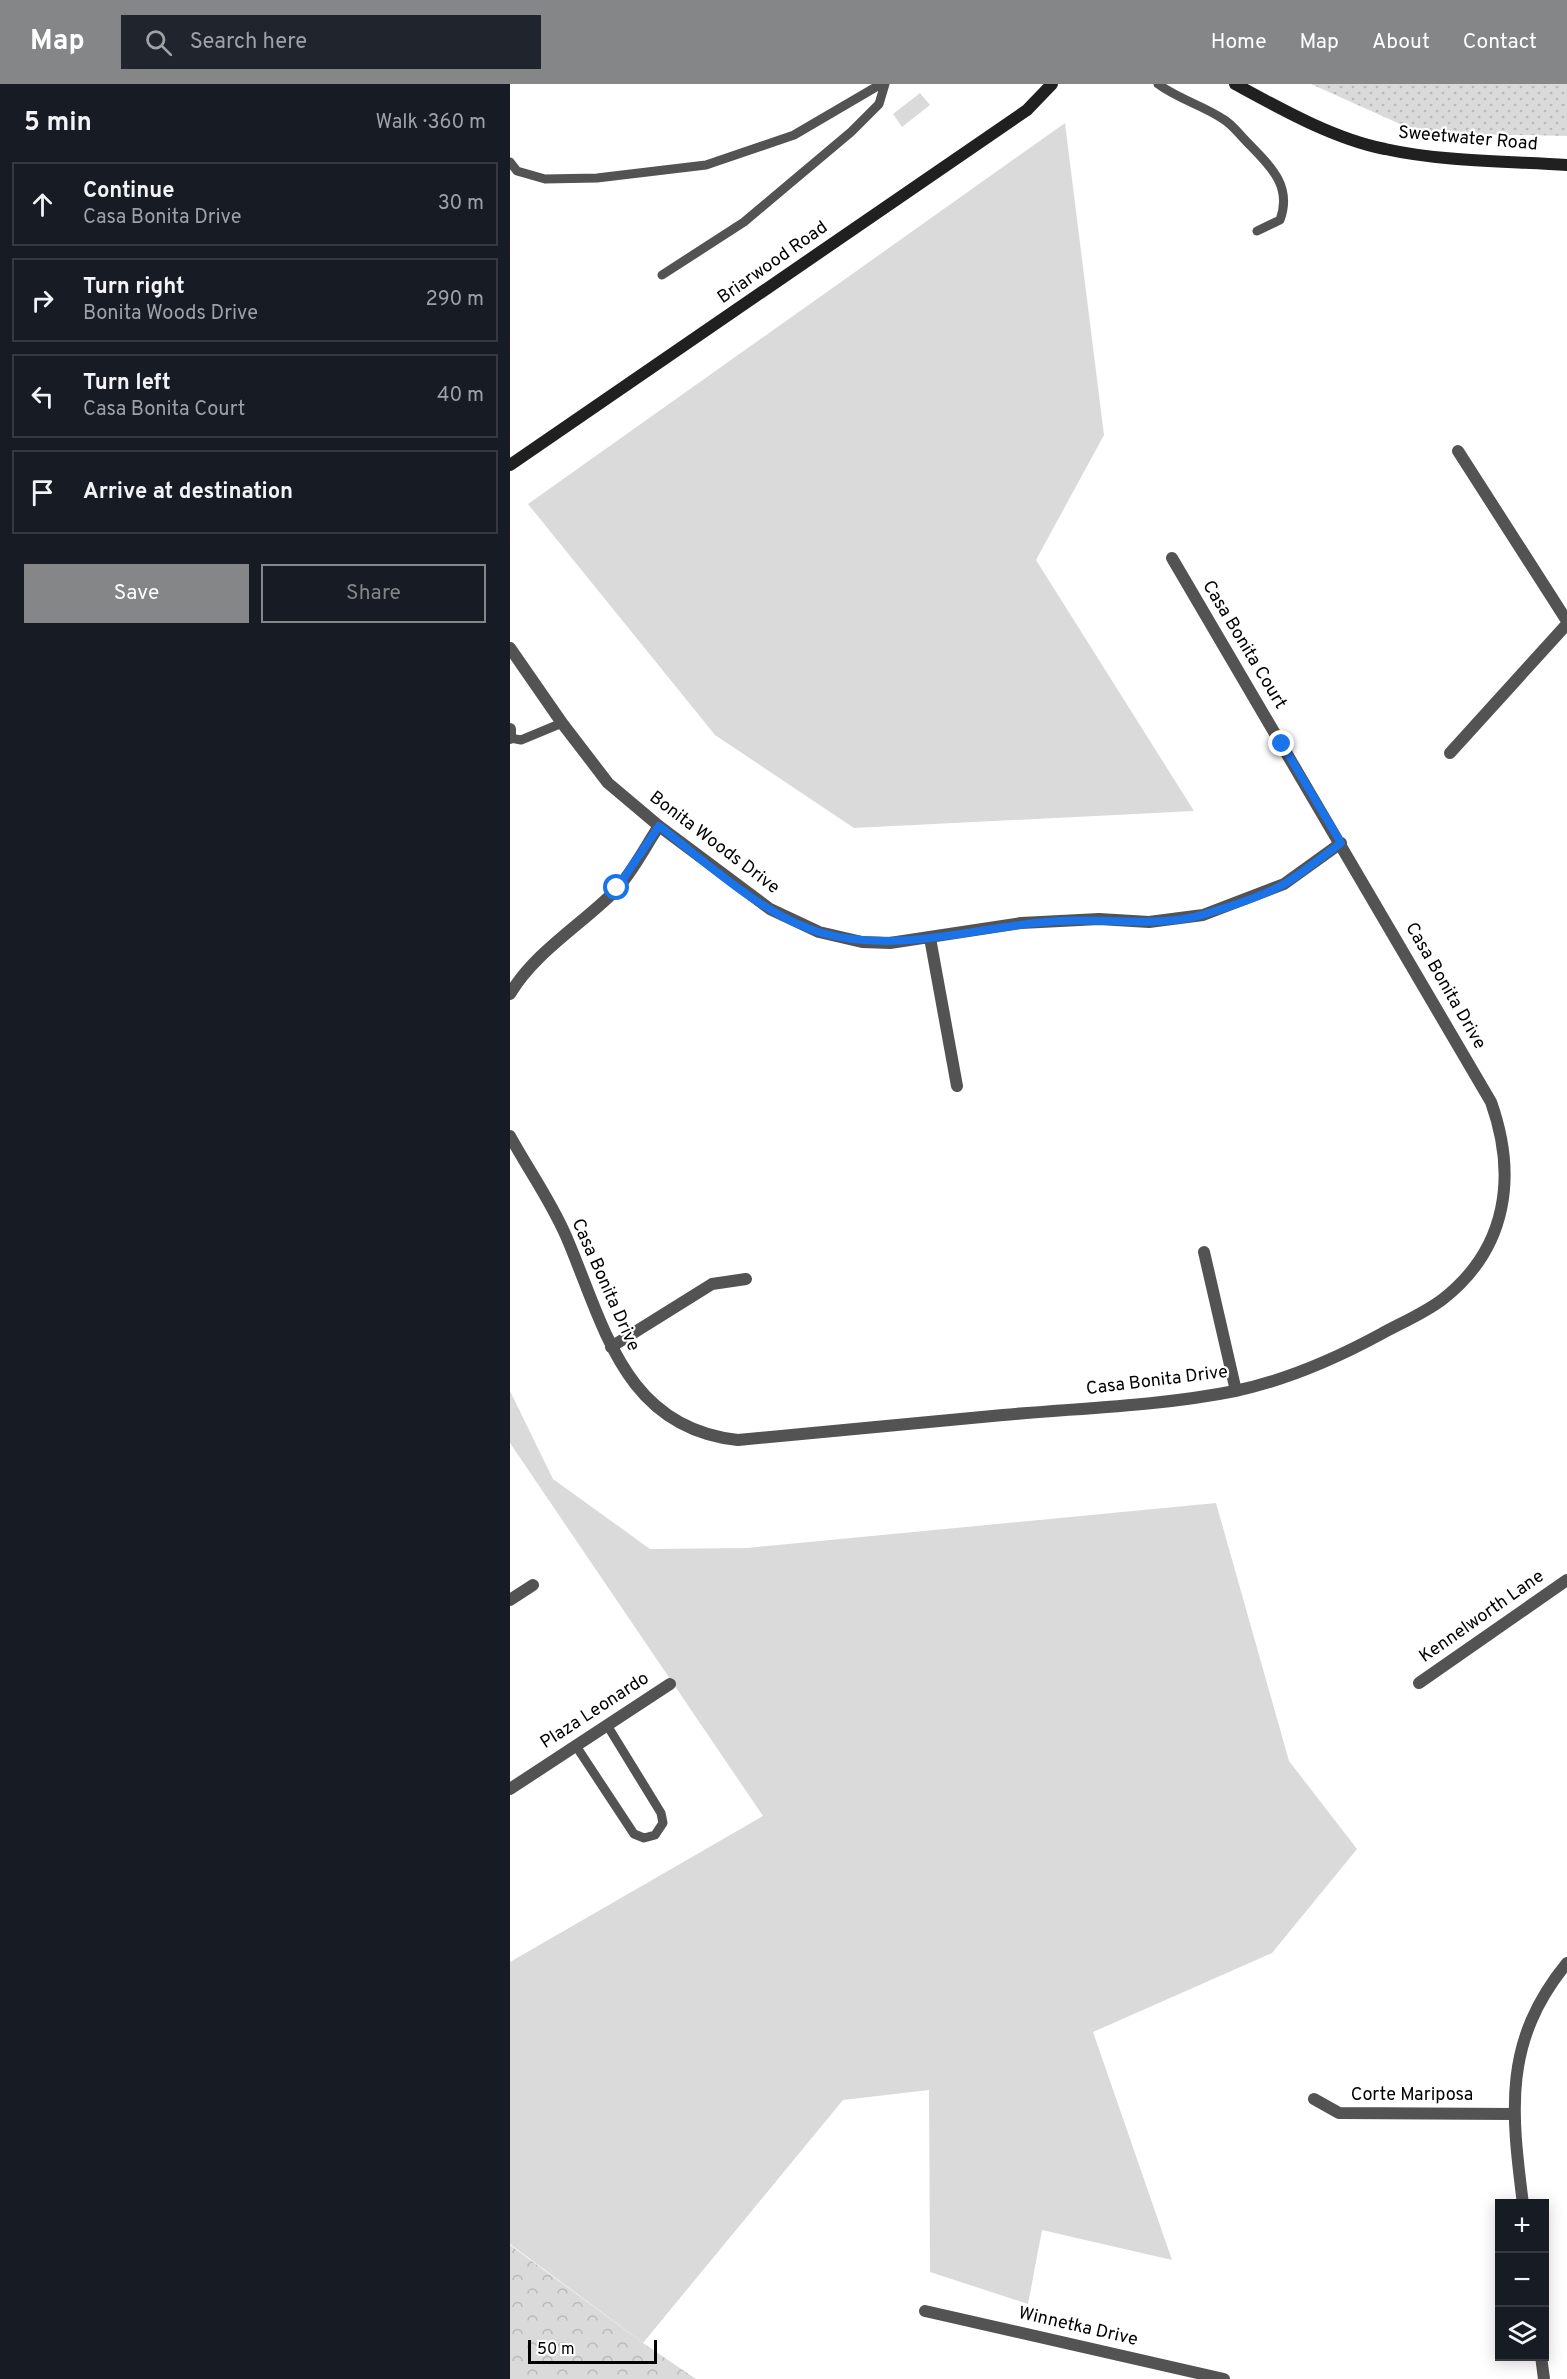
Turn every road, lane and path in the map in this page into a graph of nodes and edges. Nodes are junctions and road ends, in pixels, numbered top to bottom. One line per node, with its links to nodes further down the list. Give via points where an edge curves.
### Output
1 (883, 84): 5 (lane, via 794,135 706,165 608,177 544,179 517,171); 8 (lane, via 879,104 851,132 744,222)
2 (1052, 84): 10 (main road, Briarwood Road, via 1027,110)
3 (1158, 84): 7 (lane, via 1224,119 1281,181 1285,207 1280,220)
4 (1235, 84): 6 (main road, Sweetwater Road, via 1299,119 1384,149)
5 (510, 162)
6 (1567, 165)
7 (1257, 231)
8 (662, 275)
9 (1458, 451): 12 (street)
10 (510, 465)
11 (1172, 558): 19 (street, Casa Bonita Court)
12 (1567, 622): 17 (street)
13 (510, 648): 14 (street, Bonita Woods Drive)
14 (562, 723): 16 (lane, via 521,740); 18 (street, Bonita Woods Drive, via 608,783)
15 (510, 729): 16 (street)
16 (510, 738)
17 (1450, 753)
18 (659, 826): 20 (street, Bonita Woods Drive, via 770,909 819,932 862,942); 21 (street, via 617,888 529,965)
19 (1341, 843): 20 (street, Bonita Woods Drive, via 1284,884 1203,915 1149,922 1099,918 1021,923); 27 (street, Casa Bonita Drive, via 1491,1102 1506,1161 1503,1202 1481,1258 1441,1301 1337,1358)
20 (930, 938): 22 (street)
21 (510, 994)
22 (957, 1086)
23 (510, 1136): 26 (street, Casa Bonita Drive, via 565,1233)
24 (1204, 1252): 27 (street)
25 (746, 1279): 26 (street, via 712,1284)
26 (611, 1347): 27 (street, Casa Bonita Drive, via 628,1377 667,1414 702,1432 738,1440)
27 (1236, 1391)
28 (1567, 1580): 31 (street, Kennelworth Lane)
29 (533, 1585): 30 (street)
30 (510, 1599)
31 (1419, 1683)
32 (670, 1684): 33 (street, Plaza Leonardo)
33 (607, 1725): 34 (street, Plaza Leonardo); 34 (lane, via 661,1813 662,1828 655,1835 644,1838 634,1834)
34 (576, 1746): 35 (street, Plaza Leonardo)
35 (510, 1789)
36 (1567, 1963): 38 (street, via 1543,1996 1523,2041)
37 (1314, 2099): 38 (street, Corte Mariposa, via 1340,2113)
38 (1513, 2114): 39 (street)
39 (1522, 2199)
40 (925, 2311): 42 (street, Winnetka Drive)
41 (1542, 2361): 43 (street)
42 (1224, 2379)
43 (1544, 2379)

